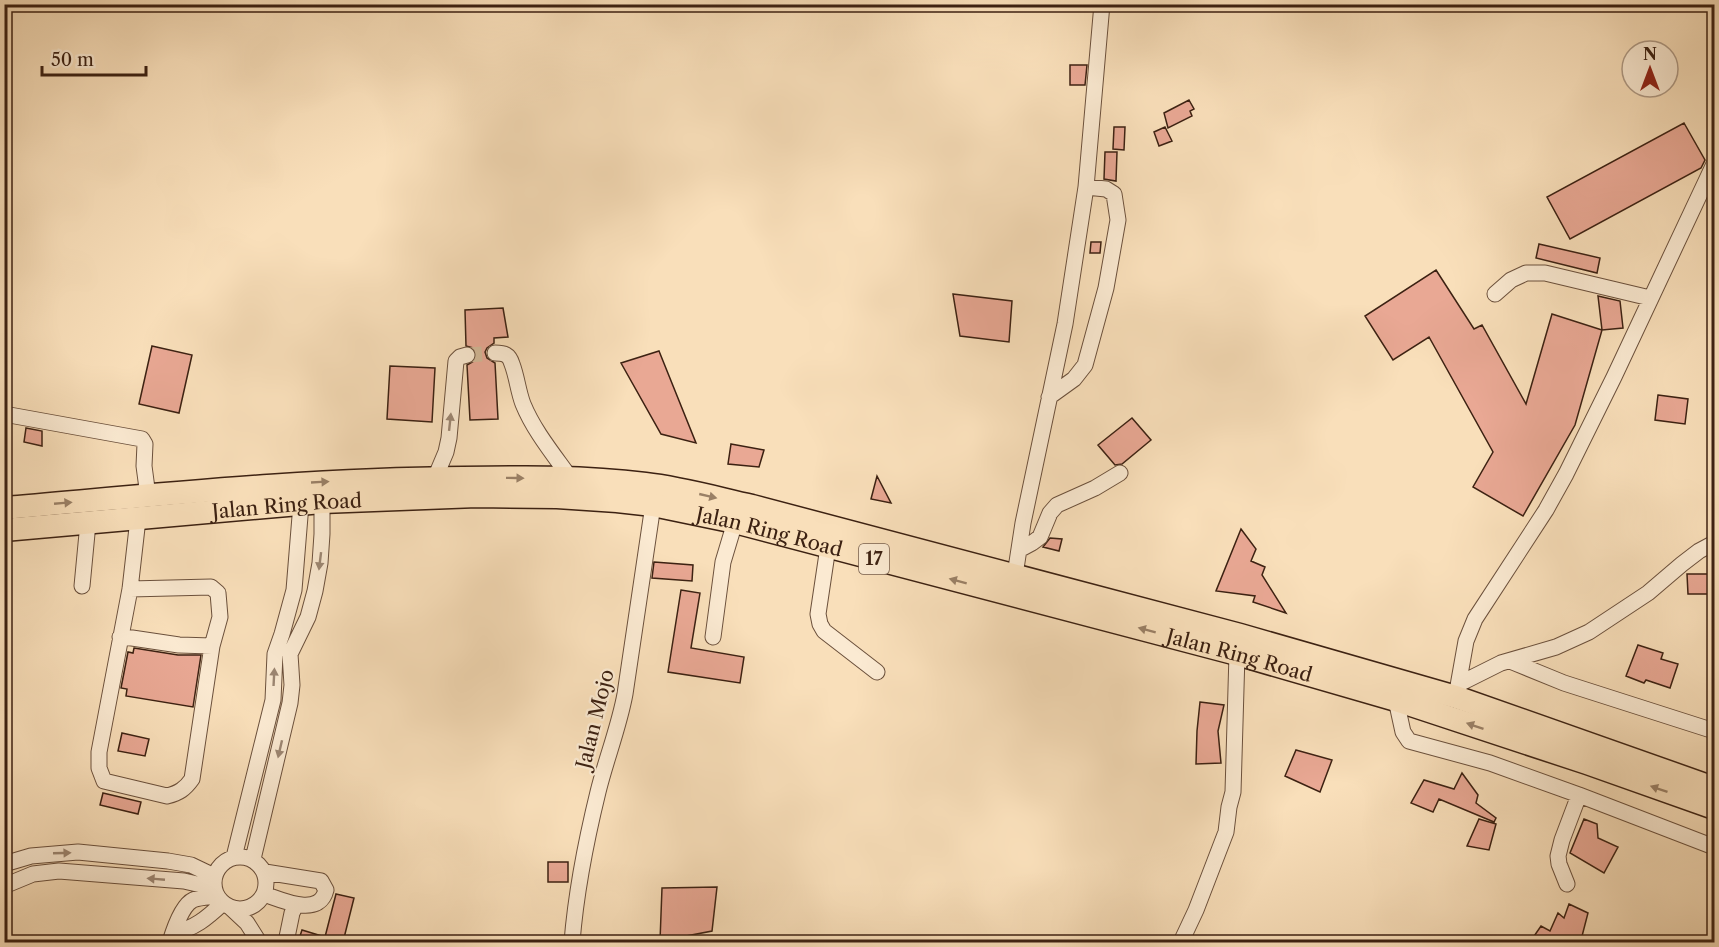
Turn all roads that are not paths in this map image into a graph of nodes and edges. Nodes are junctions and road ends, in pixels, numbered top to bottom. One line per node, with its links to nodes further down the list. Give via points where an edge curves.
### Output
1 (1102, 4): 3 (street)
2 (1714, 164): 5 (street)
3 (1086, 187): 8 (street); 8 (street, via 1114,194 1118,220 1106,288 1085,365)
4 (1495, 294): 5 (street, via 1526,273 1545,273)
5 (1650, 298): 34 (street, via 1566,474 1475,619 1466,641)
6 (495, 353): 12 (street, via 508,356 534,426)
7 (467, 355): 11 (street, one-way to 7, via 446,452 456,361)
8 (1049, 398): 24 (street)
9 (4, 414): 14 (street, via 142,439)
10 (1120, 473): 24 (street, via 1057,505 1040,537)
11 (435, 478): 12 (highway, Jalan Ring Road / 17, one-way to 12); 13 (highway, Jalan Ring Road / 17, one-way to 11)
12 (570, 479): 25 (highway, Jalan Ring Road / 17, one-way to 25, via 684,490)
13 (275, 495): 14 (highway, Jalan Ring Road / 17); 15 (highway, Jalan Ring Road / 17); 18 (highway, Jalan Ring Road / 17)
14 (148, 496): 17 (highway, Jalan Ring Road / 17, one-way to 14)
15 (311, 503): 16 (highway, Jalan Ring Road / 17, via 520,496); 42 (street, one-way to 15, via 273,700 275,654 294,590); 43 (street, one-way to 43, via 322,534 320,563 308,617 290,654 290,704)
16 (653, 505): 19 (highway, Jalan Ring Road / 17); 54 (street, Jalan Mojo, via 621,716 598,791 576,901)
17 (4, 508)
18 (138, 519): 20 (highway, Jalan Ring Road / 17); 27 (street)
19 (735, 522): 23 (highway, Jalan Ring Road / 17); 29 (street, via 723,562)
20 (88, 523): 21 (highway, Jalan Ring Road / 17); 26 (street)
21 (4, 530)
22 (1714, 543): 32 (street, via 1589,632)
23 (828, 547): 31 (highway, Jalan Ring Road / 17, one-way to 23); 33 (street, via 818,614 820,624)
24 (1019, 550): 25 (street)
25 (1015, 575): 34 (highway, Jalan Ring Road / 17)
26 (82, 586)
27 (130, 589): 28 (street); 30 (street, via 211,586 218,593 220,617)
28 (120, 637): 30 (street); 30 (street, via 99,752 100,775 104,781 167,796 186,788 192,779)
29 (713, 637)
30 (212, 646)
31 (1237, 654): 35 (highway, Jalan Ring Road / 17); 55 (street, via 1233,792 1226,832)
32 (1510, 661): 34 (street, via 1489,668); 36 (street, via 1564,683)
33 (877, 672)
34 (1458, 690): 37 (highway, Jalan Ring Road / 17)
35 (1396, 700): 37 (highway, Jalan Ring Road / 17, one-way to 35); 39 (street, via 1408,741 1490,763)
36 (1714, 731)
37 (1591, 754): 38 (highway, Jalan Ring Road / 17); 40 (highway, Jalan Ring Road / 17, one-way to 37)
38 (1714, 788)
39 (1579, 795): 41 (street); 46 (street, via 1558,856)
40 (1714, 808)
41 (1714, 847)
42 (234, 857): 43 (street); 48 (street, via 218,867)
43 (254, 860): 45 (street)
44 (4, 864): 48 (street, one-way to 48, via 31,856 78,852 168,861 191,865)
45 (265, 872): 49 (street); 50 (street, via 321,880 325,895 317,903)
46 (1567, 885)
47 (4, 886): 48 (street, one-way to 47, via 184,882 59,871 33,874)
48 (220, 894): 49 (street, via 241,909 259,902); 51 (street, via 210,916); 51 (street, via 192,900); 52 (street)
49 (264, 894): 50 (street)
50 (296, 905): 53 (street)
51 (171, 938)
52 (260, 942)
53 (286, 942)
54 (572, 942)
55 (1181, 942)

